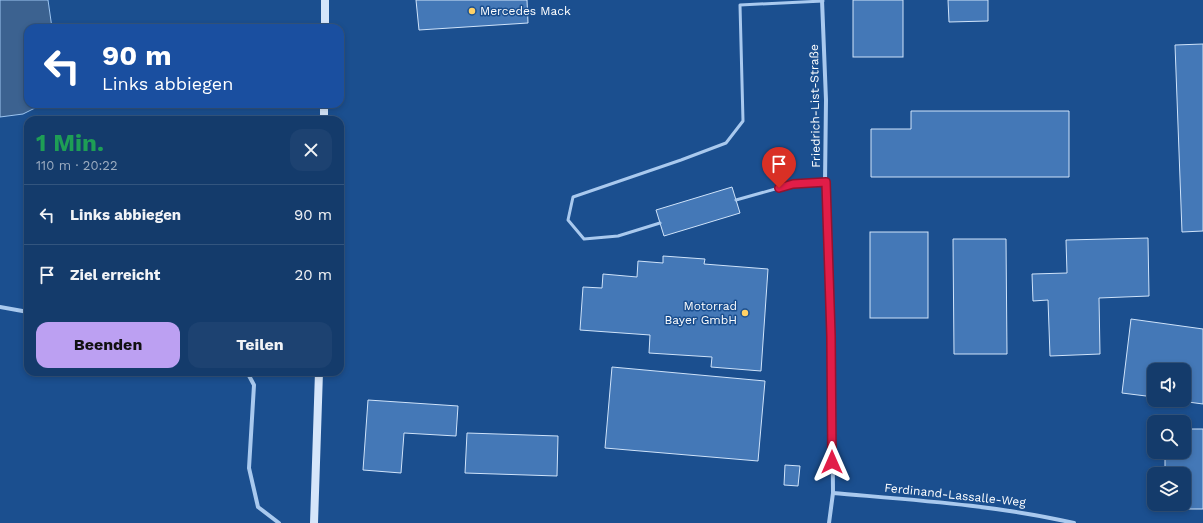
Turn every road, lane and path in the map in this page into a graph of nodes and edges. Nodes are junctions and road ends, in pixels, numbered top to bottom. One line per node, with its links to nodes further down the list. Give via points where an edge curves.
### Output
1 (325, 0): 3 (main road)
2 (822, 0): 4 (street, Friedrich-List-Straße); 6 (lane, via 740,5 743,121 726,144 573,197 568,220 584,239 618,236)
3 (325, 24)
4 (826, 182): 5 (lane, via 793,184); 11 (street, Friedrich-List-Straße)
5 (736, 200)
6 (660, 224)
7 (0, 307): 8 (street)
8 (24, 311)
9 (249, 376): 12 (street, via 254,385 249,468 258,507)
10 (319, 376): 13 (main road)
11 (833, 493): 14 (street, Friedrich-List-Straße); 15 (street, Ferdinand-Lassalle-Weg, via 938,502 1039,515)
12 (279, 523)
13 (314, 523)
14 (829, 523)
15 (1074, 523)

